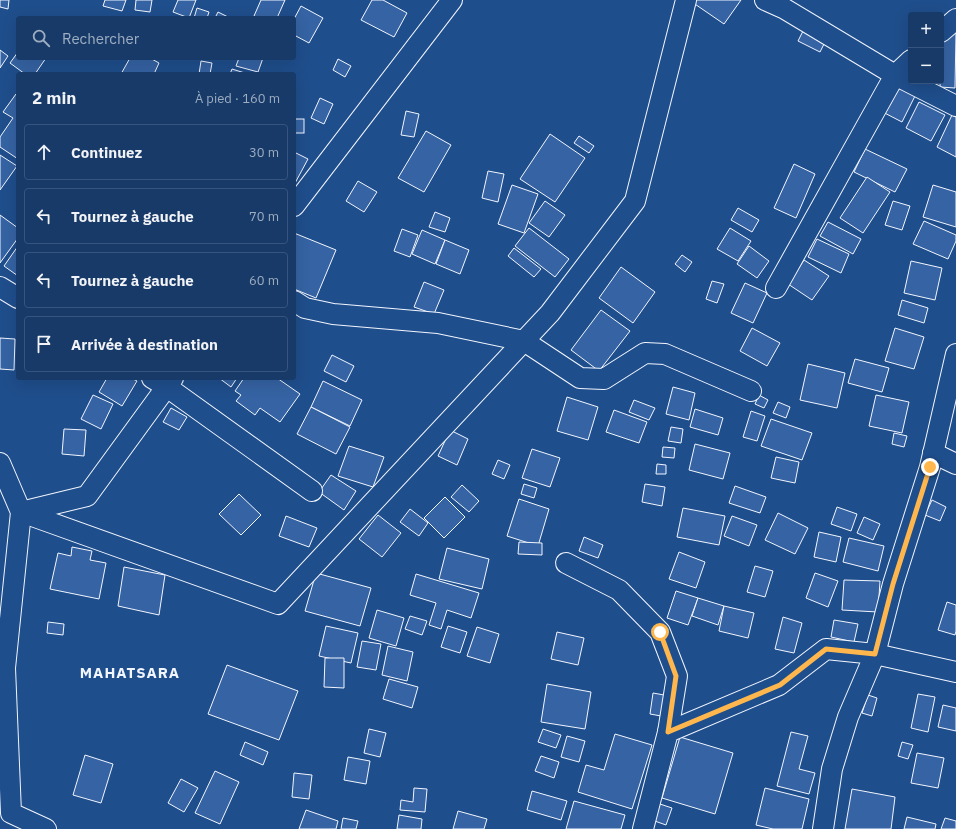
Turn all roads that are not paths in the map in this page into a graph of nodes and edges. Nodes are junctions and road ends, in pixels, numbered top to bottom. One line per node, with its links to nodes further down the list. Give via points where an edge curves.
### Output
1 (452, 0): 9 (street)
2 (686, 0): 14 (street, via 635,201 550,313)
3 (765, 0): 7 (street, via 785,9)
4 (956, 19): 5 (street)
5 (944, 29)
6 (908, 63): 7 (street)
7 (895, 75): 8 (street); 11 (street)
8 (956, 106)
9 (296, 203)
10 (0, 287): 12 (street)
11 (776, 288)
12 (16, 297)
13 (296, 302): 14 (street, via 305,308 333,314 438,324)
14 (524, 341): 17 (street, via 580,378 604,379 645,353 665,354); 22 (street, via 278,604)
15 (956, 354): 18 (street)
16 (164, 381): 21 (street); 22 (street, via 87,496)
17 (751, 391)
18 (933, 453): 20 (street); 24 (street, via 893,584)
19 (0, 463): 22 (street)
20 (956, 464)
21 (312, 492)
22 (21, 512): 27 (street, via 5,668)
23 (566, 563): 26 (street, via 620,590 660,632 676,676)
24 (875, 654): 25 (street); 26 (street, via 826,649 780,685); 30 (street, via 848,717 832,769)
25 (956, 672)
26 (668, 732): 29 (street)
27 (5, 814): 28 (street)
28 (46, 829)
29 (643, 829)
30 (823, 829)

